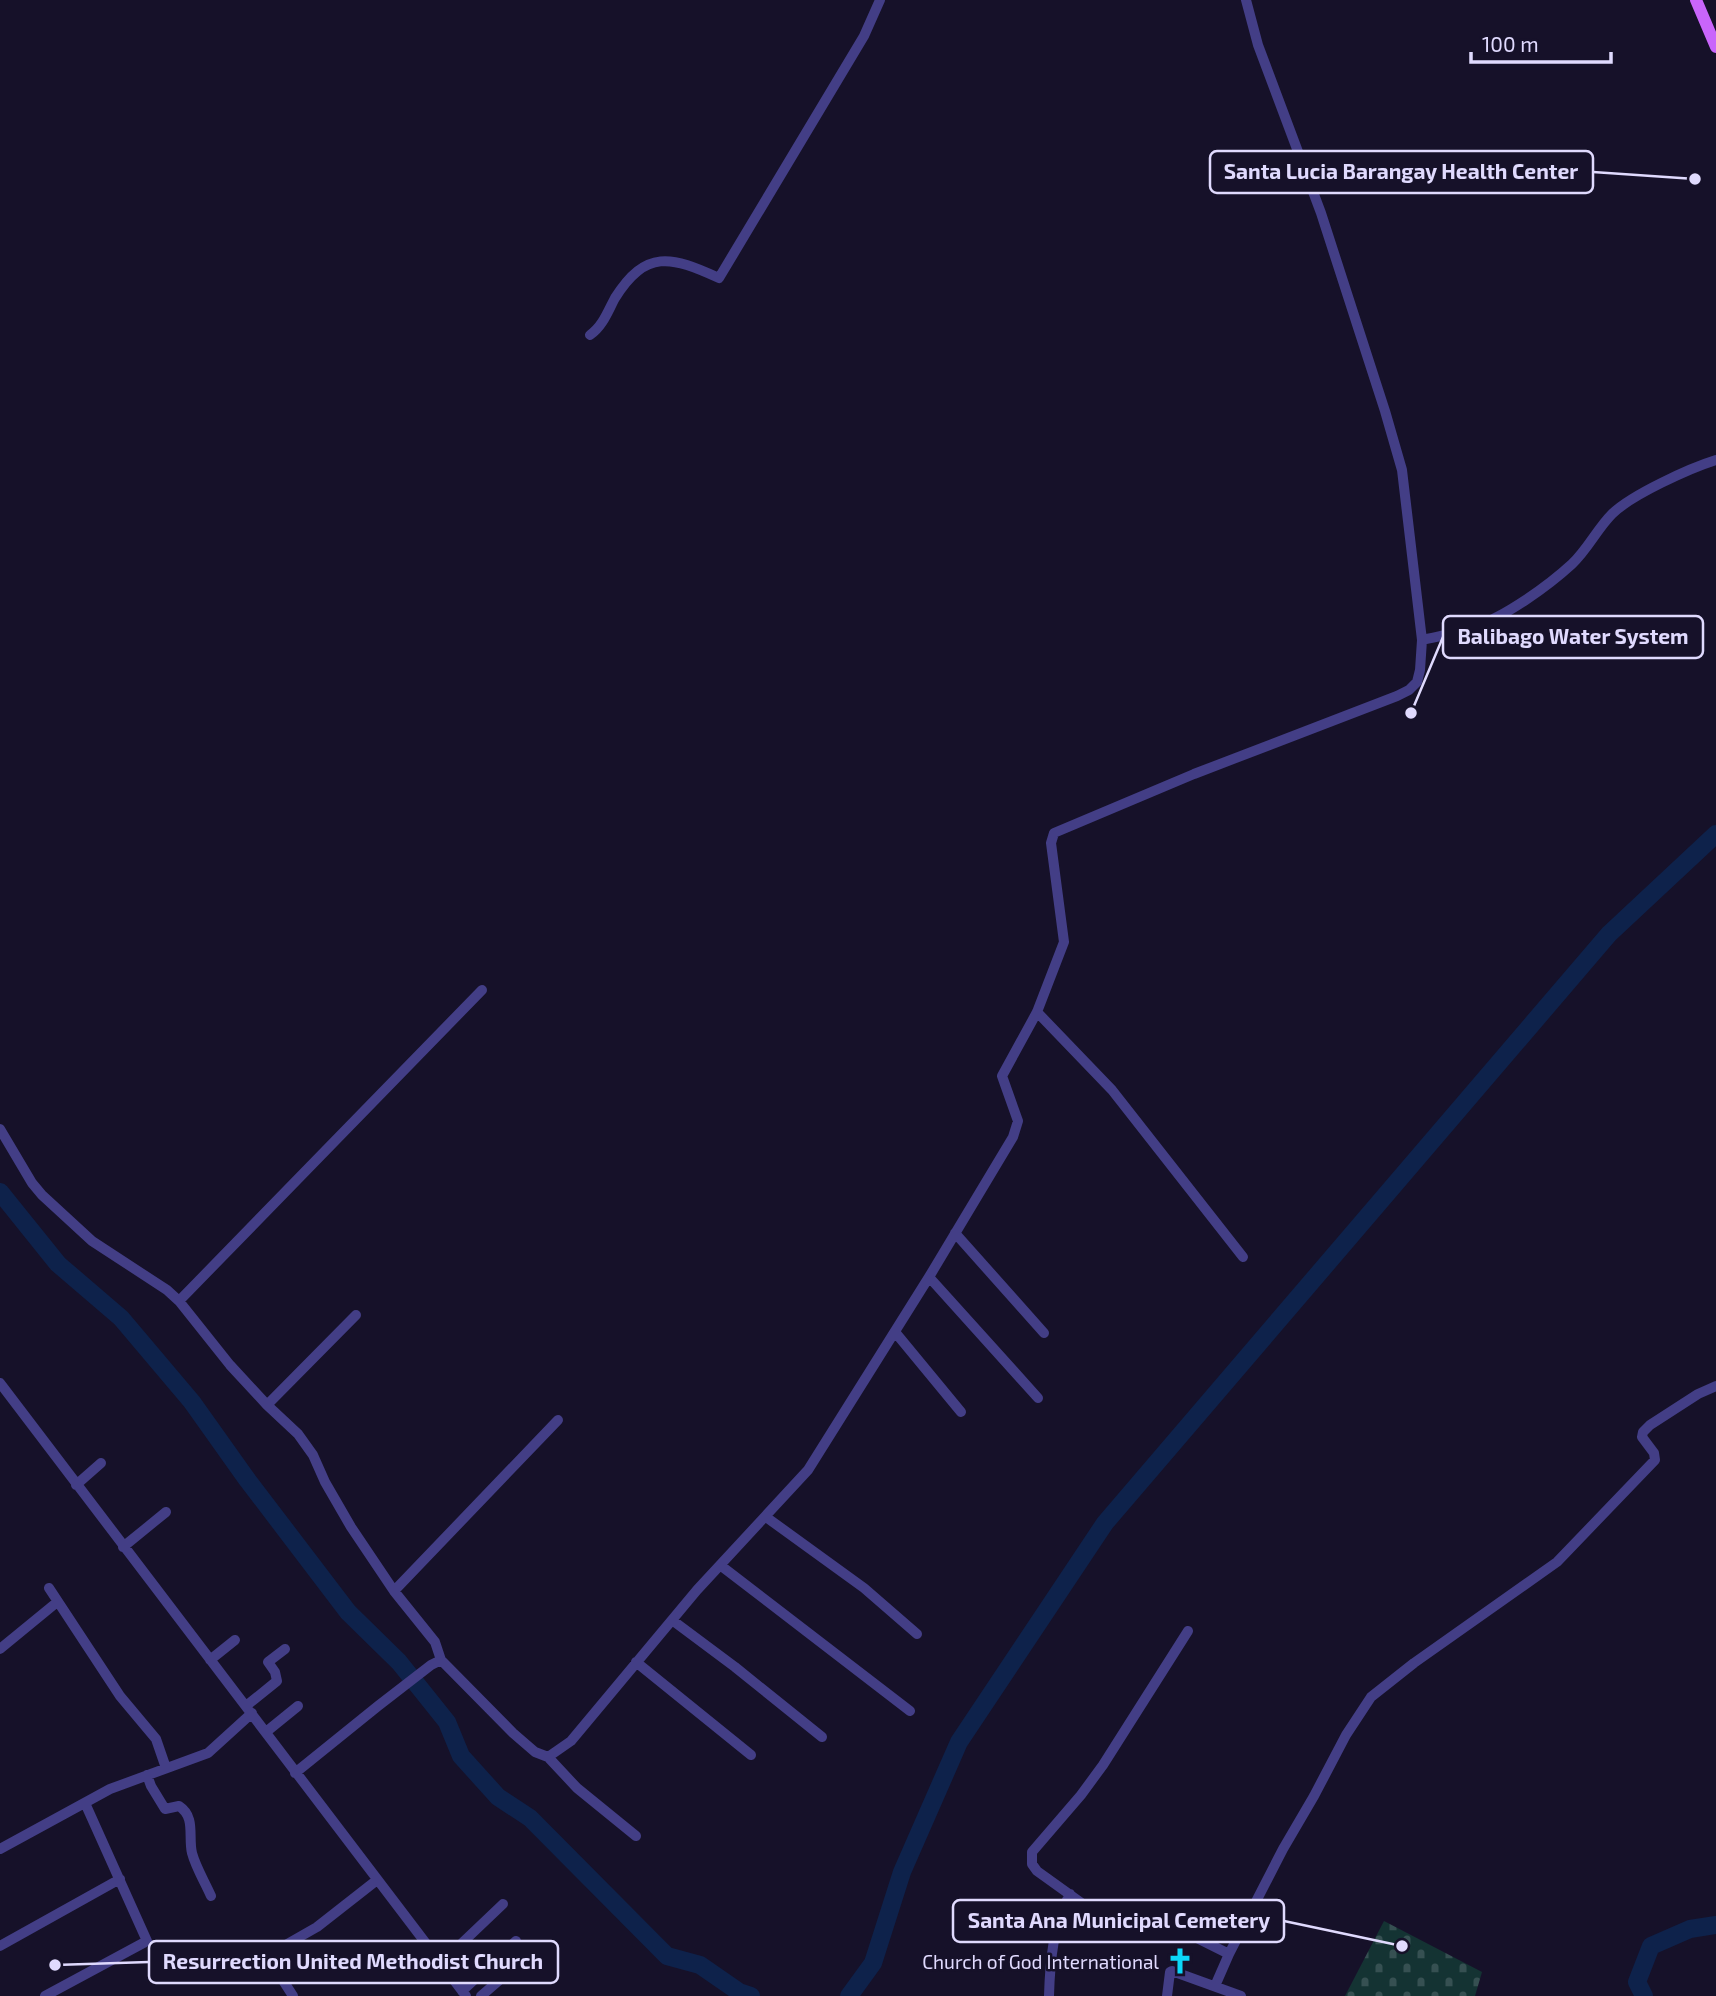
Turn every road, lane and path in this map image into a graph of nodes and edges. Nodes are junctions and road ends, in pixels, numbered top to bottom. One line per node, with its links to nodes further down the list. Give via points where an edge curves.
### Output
1 (880, 0): 5 (street, via 864,36 719,278 665,261 647,264 636,270)
2 (1246, 0): 7 (street, via 1258,45 1321,213 1402,470)
3 (1696, 0): 4 (main road)
4 (1716, 45)
5 (590, 335)
6 (1716, 460): 7 (street, via 1641,494 1614,512 1573,563 1499,617)
7 (1422, 640): 9 (street, via 1417,682 1409,690 1054,833 1051,843 1064,942)
8 (482, 990): 14 (street)
9 (1037, 1012): 11 (street, via 1002,1076 1016,1130); 12 (street, via 1112,1090)
10 (0, 1129): 14 (street, via 42,1195 92,1241)
11 (955, 1233): 13 (street); 17 (street)
12 (1243, 1256)
13 (929, 1277): 16 (street); 20 (street)
14 (179, 1301): 21 (street)
15 (356, 1315): 21 (street)
16 (895, 1332): 22 (street); 27 (street, via 808,1470)
17 (1044, 1333)
18 (0, 1383): 25 (street)
19 (1716, 1385): 66 (street, via 1643,1432 1655,1460 1557,1562 1371,1697 1283,1849)
20 (1038, 1398)
21 (267, 1405): 31 (street, via 313,1455 333,1497)
22 (961, 1412)
23 (558, 1420): 31 (street)
24 (101, 1463): 25 (street)
25 (76, 1485): 28 (street)
26 (166, 1512): 28 (street)
27 (766, 1517): 29 (street); 35 (street, via 864,1588)
28 (123, 1547): 39 (street)
29 (720, 1565): 33 (street); 44 (street)
30 (49, 1588): 32 (street)
31 (394, 1591): 40 (street, via 435,1642)
32 (57, 1602): 37 (street); 49 (street, via 120,1696 156,1739)
33 (671, 1620): 41 (street); 46 (street)
34 (1188, 1632): 57 (street, via 1103,1765 1032,1852 1037,1871)
35 (917, 1634)
36 (235, 1640): 39 (street)
37 (0, 1649)
38 (285, 1649): 43 (street, via 268,1662 277,1681)
39 (209, 1660): 43 (street)
40 (441, 1660): 48 (street, via 527,1746); 50 (street)
41 (636, 1662): 47 (street); 48 (street, via 571,1741)
42 (298, 1706): 45 (street)
43 (249, 1710): 45 (street); 49 (street, via 208,1753)
44 (910, 1711)
45 (266, 1732): 50 (street)
46 (822, 1737)
47 (751, 1755)
48 (548, 1757): 53 (street, via 577,1788)
49 (166, 1768): 51 (street)
50 (295, 1773): 56 (street)
51 (147, 1775): 52 (street); 58 (street, via 165,1809 178,1806 186,1813 192,1854)
52 (85, 1803): 54 (street); 55 (street)
53 (636, 1836)
54 (0, 1849)
55 (120, 1880): 65 (street); 70 (street, via 147,1941)
56 (377, 1880): 68 (street); 73 (street, via 317,1927 268,1955)
57 (1070, 1894): 62 (street); 63 (street)
58 (211, 1896)
59 (999, 1904): 63 (street)
60 (503, 1905): 68 (street)
61 (1133, 1906): 66 (street)
62 (1115, 1927)
63 (1054, 1938): 75 (street)
64 (516, 1941): 71 (street)
65 (0, 1946)
66 (1229, 1954): 69 (street)
67 (527, 1956): 74 (street)
68 (441, 1963): 71 (street)
69 (1215, 1986): 76 (street, via 1171,1971); 77 (street)
70 (65, 1991): 72 (street)
71 (464, 1993)
72 (46, 1996)
73 (293, 1996)
74 (481, 1996)
75 (1049, 1996)
76 (1167, 1996)
77 (1241, 1996)

